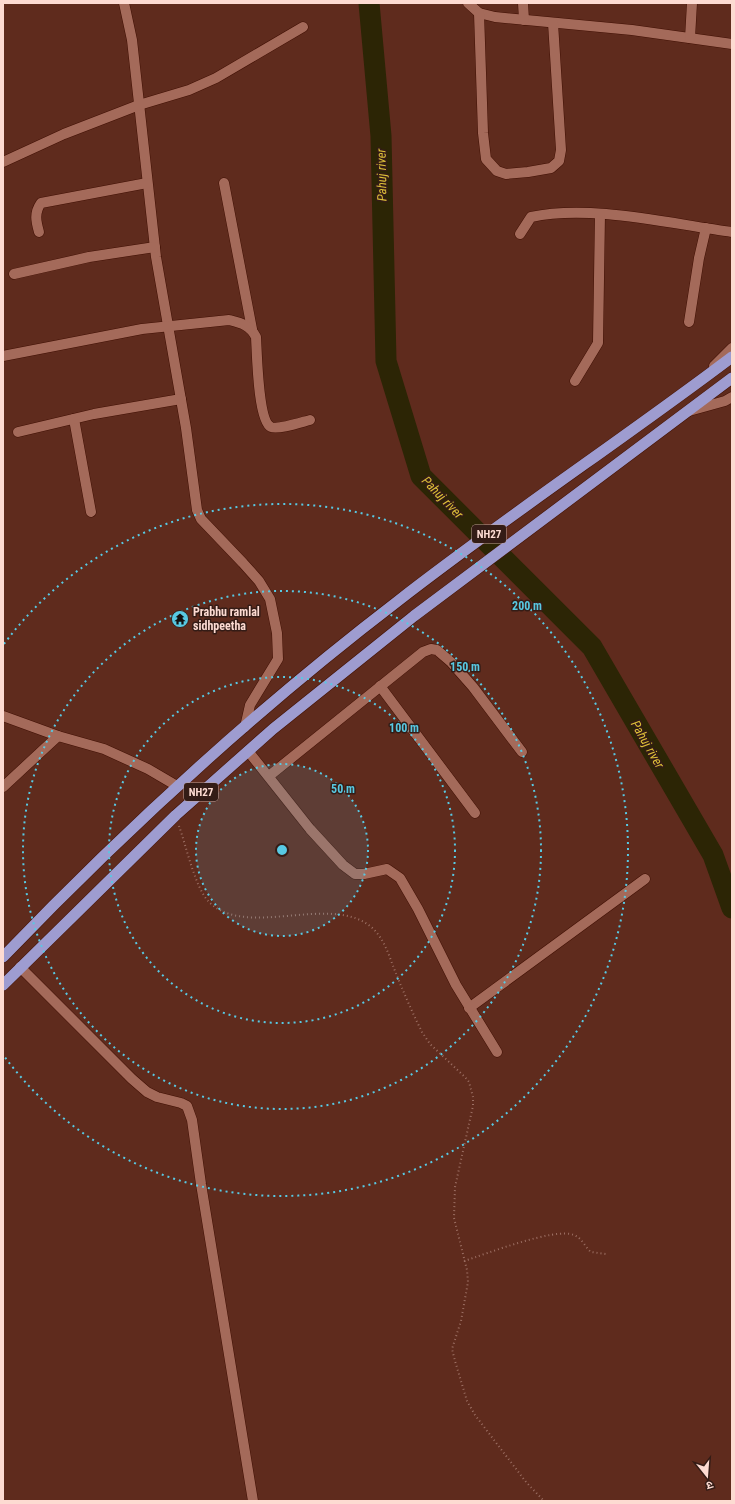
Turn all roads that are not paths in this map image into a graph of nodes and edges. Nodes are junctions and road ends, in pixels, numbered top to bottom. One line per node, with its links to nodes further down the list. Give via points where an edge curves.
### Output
1 (124, 3): 11 (street, via 132,40)
2 (468, 3): 5 (street)
3 (523, 3): 6 (street)
4 (692, 3): 9 (street)
5 (479, 13): 6 (street); 7 (street, via 486,159 497,171 506,174 550,168 559,161 561,150)
6 (524, 20): 7 (street)
7 (553, 22): 9 (street)
8 (303, 27): 11 (street, via 216,78 189,90)
9 (690, 38): 10 (street)
10 (732, 44)
11 (139, 104): 12 (street); 13 (street)
12 (3, 162)
13 (147, 182): 17 (street, via 41,203 36,210); 20 (street)
14 (224, 183): 24 (street)
15 (600, 214): 16 (street); 19 (street, via 554,212 531,217); 30 (street, via 598,342)
16 (706, 228): 18 (street); 22 (street)
17 (39, 232)
18 (732, 232)
19 (520, 234)
20 (155, 247): 21 (street, via 89,257); 23 (street)
21 (14, 274)
22 (689, 322)
23 (168, 326): 24 (street, via 229,320); 26 (street, via 79,340); 33 (street)
24 (252, 329): 36 (street, via 256,337 262,409 266,423 272,428 279,428)
25 (732, 348): 31 (street)
26 (3, 356)
27 (732, 356): 28 (highway, NH27)
28 (720, 366): 29 (highway); 31 (highway, NH27)
29 (731, 379): 34 (highway, NH27)
30 (575, 381)
31 (694, 386): 41 (highway, NH27, via 398,600)
32 (732, 397): 34 (street)
33 (181, 399): 35 (street); 41 (street, via 197,510 201,519 259,580 270,599 277,633 278,659 250,705)
34 (689, 411): 43 (highway, NH27, via 414,616)
35 (74, 419): 37 (street); 38 (street)
36 (310, 420)
37 (18, 432)
38 (91, 512)
39 (380, 686): 44 (street, via 423,652 437,650 469,683); 45 (street); 48 (street)
40 (3, 716): 42 (street)
41 (245, 727): 46 (highway, NH27)
42 (58, 736): 46 (street, via 84,742 124,757); 47 (street)
43 (248, 751): 45 (street); 51 (highway, NH27, via 176,815)
44 (522, 752)
45 (269, 776): 53 (street, via 310,829 343,865 355,874 386,869 400,878)
46 (177, 786): 50 (highway, NH27, via 127,832)
47 (3, 787)
48 (475, 813)
49 (645, 879): 53 (street)
50 (3, 957)
51 (20, 967): 52 (highway, NH27); 55 (street, via 147,1092 181,1103 189,1109)
52 (3, 986)
53 (469, 1008): 54 (street)
54 (497, 1052)
55 (253, 1501)

